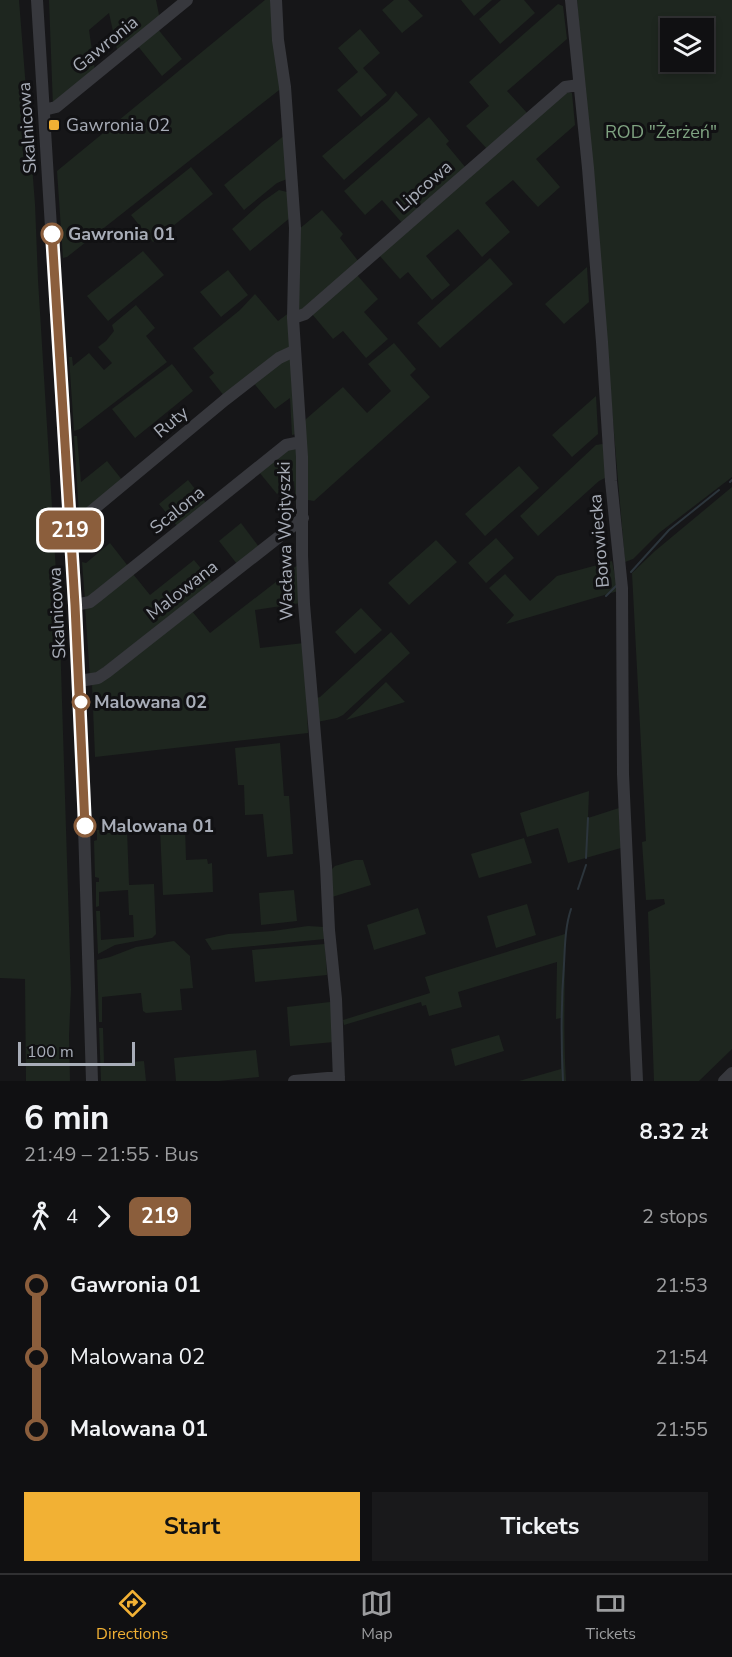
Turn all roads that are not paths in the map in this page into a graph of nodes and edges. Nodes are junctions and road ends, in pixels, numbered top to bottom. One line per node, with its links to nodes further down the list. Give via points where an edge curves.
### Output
1 (37, 0): 6 (street, Skalnicowa)
2 (187, 0): 6 (street, Gawronia, via 56,107)
3 (276, 0): 7 (street, Wacława Wojtyszki, via 293,184)
4 (571, 0): 5 (street, Borowiecka)
5 (579, 85): 7 (street, Lipcowa, via 565,87 305,314); 18 (street, Borowiecka, via 622,588 623,774)
6 (44, 110): 10 (street, Skalnicowa)
7 (293, 318): 8 (street, Wacława Wojtyszki)
8 (294, 351): 9 (street, Wacława Wojtyszki); 10 (street, Ruty, via 252,379 89,513)
9 (301, 441): 11 (street, Wacława Wojtyszki); 12 (street, Scalona, via 286,445 90,602)
10 (70, 518): 12 (street, Skalnicowa)
11 (303, 518): 13 (street, Malowana, via 107,672); 15 (street, Wacława Wojtyszki, via 304,614 326,866)
12 (75, 605): 13 (street, Skalnicowa)
13 (80, 681): 16 (street, Skalnicowa)
14 (732, 1073): 19 (street)
15 (339, 1079): 17 (street)
16 (92, 1081)
17 (294, 1081)
18 (637, 1081)
19 (724, 1081)

